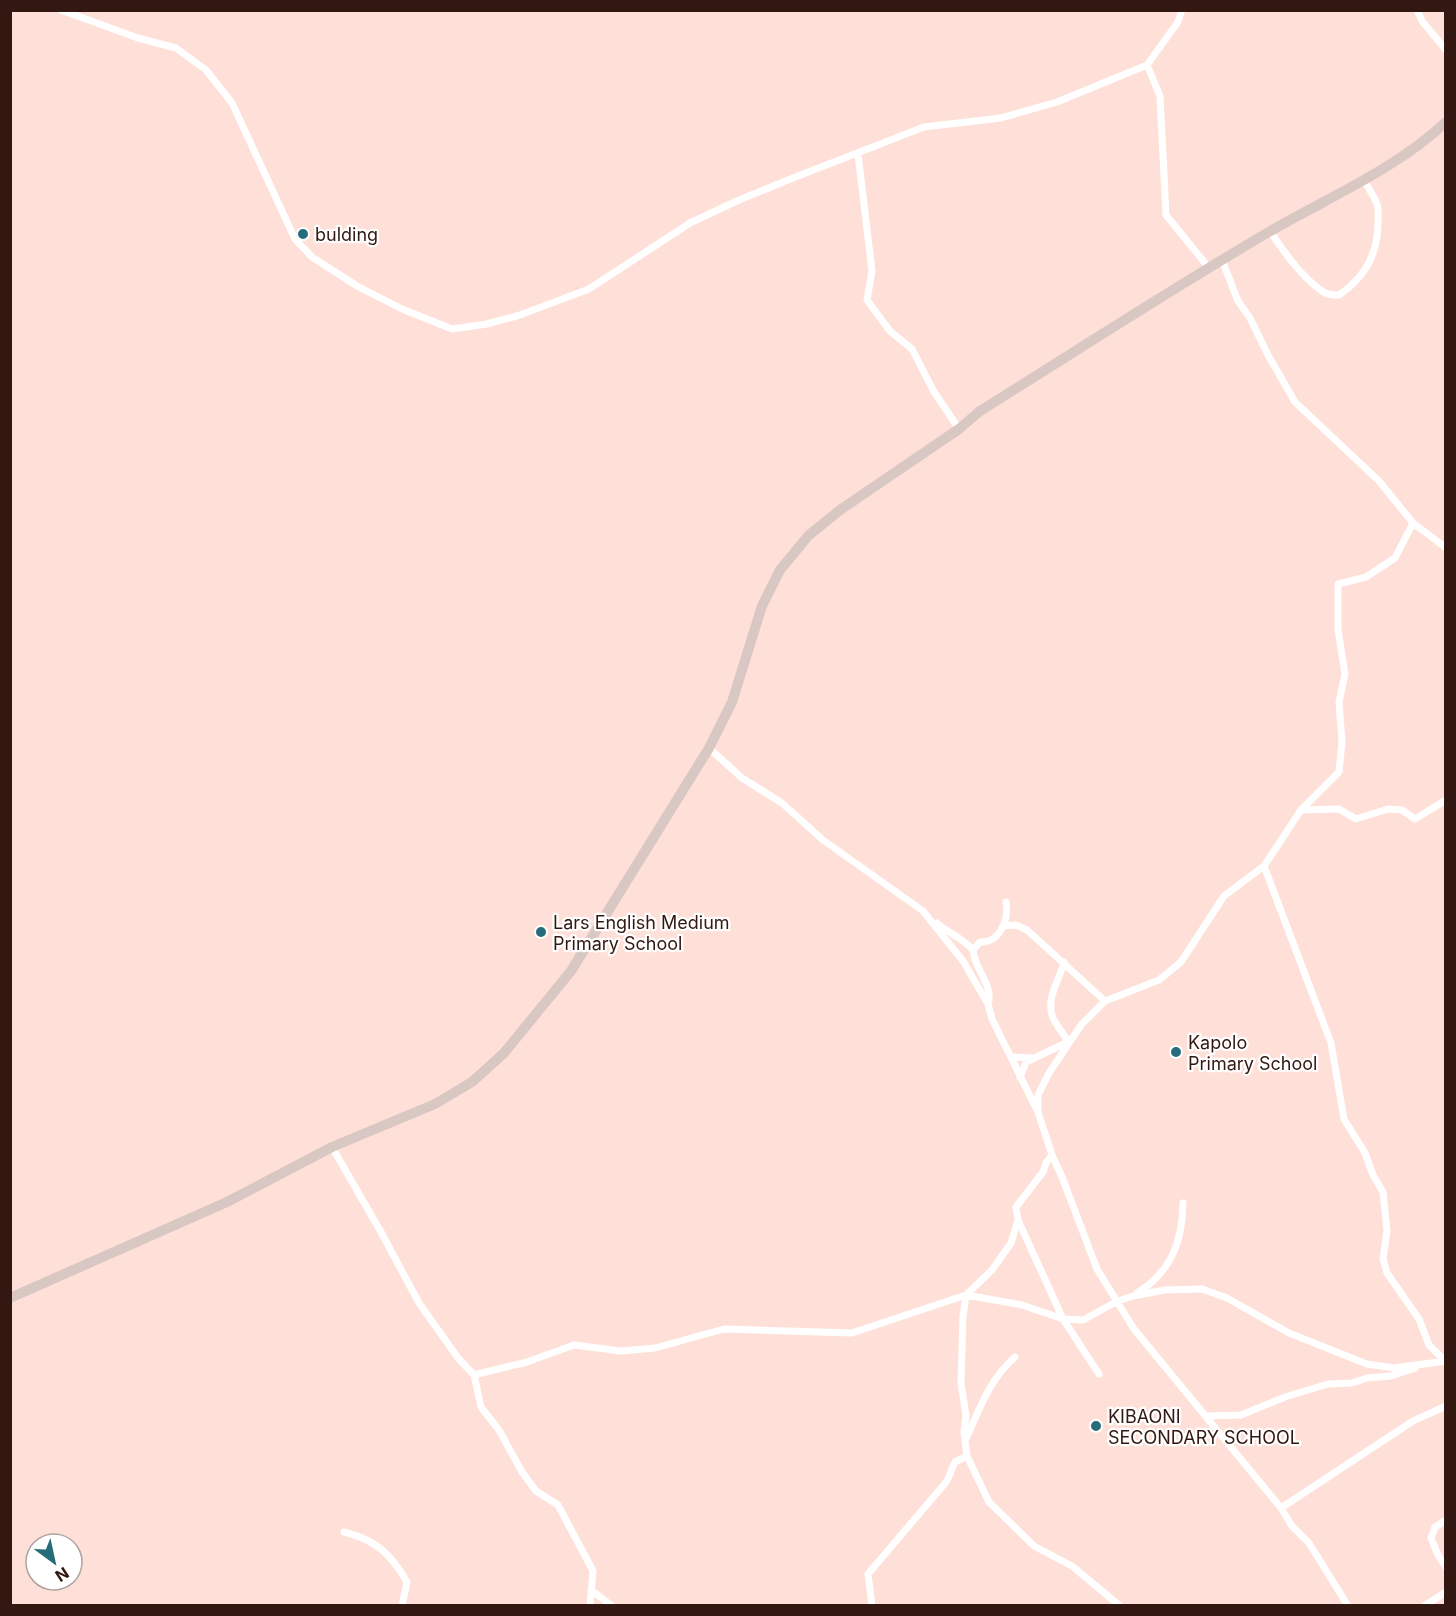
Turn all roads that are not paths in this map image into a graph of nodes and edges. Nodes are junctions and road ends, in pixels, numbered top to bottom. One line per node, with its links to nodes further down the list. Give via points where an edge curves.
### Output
1 (61, 10): 7 (street, via 176,48 206,70 232,103 295,239 312,257 402,309 452,329 520,315 589,289 690,224 739,200)
2 (1182, 10): 5 (street, via 1178,22)
3 (1417, 10): 4 (street)
4 (1446, 50)
5 (1147, 65): 7 (street, via 1057,102 1000,118 924,127); 11 (street, via 1160,96 1166,215)
6 (1446, 122): 8 (main road, via 1430,137)
7 (858, 154): 12 (street, via 873,271 867,300 890,331 912,349)
8 (1363, 179): 9 (main road); 9 (street, via 1378,206 1375,248 1362,274 1339,295 1327,294 1315,285 1284,253)
9 (1270, 231): 10 (main road)
10 (1222, 260): 11 (main road); 13 (street, via 1238,301 1295,402 1379,481)
11 (1209, 268): 12 (main road, via 980,411)
12 (958, 429): 15 (main road, via 809,534 780,570 762,606 732,702)
13 (1413, 524): 14 (street); 17 (street, via 1395,558 1366,577 1338,584 1338,630 1345,674 1339,702 1339,772)
14 (1446, 548)
15 (709, 748): 20 (street, via 742,778 782,803 824,840); 31 (main road, via 571,971 504,1053 472,1082 435,1104)
16 (1446, 800): 17 (street, via 1415,819 1402,810 1388,809 1356,819 1339,810)
17 (1301, 810): 18 (street)
18 (1264, 866): 24 (street, via 1224,896 1181,962 1159,980); 41 (street, via 1331,1043 1344,1119 1383,1192 1387,1231 1383,1259 1387,1273 1419,1319 1429,1345)
19 (1006, 902): 21 (street)
20 (923, 911): 22 (street); 25 (street, via 963,961)
21 (1003, 926): 22 (street, via 996,938 980,942); 23 (street, via 1016,925 1027,930)
22 (973, 950): 25 (street, via 989,993)
23 (1064, 962): 24 (street); 26 (street, via 1051,1007)
24 (1105, 1000): 26 (street)
25 (988, 1004): 27 (street)
26 (1068, 1042): 28 (street); 30 (street, via 1038,1095)
27 (1011, 1057): 28 (street); 29 (street)
28 (1033, 1058): 29 (street, via 1026,1062)
29 (1020, 1077): 30 (street)
30 (1038, 1112): 32 (street)
31 (332, 1147): 37 (main road, via 227,1202); 44 (street, via 419,1303)
32 (1052, 1155): 34 (street, via 1016,1207); 38 (street, via 1097,1269)
33 (1182, 1203): 36 (street, via 1182,1222 1170,1261 1153,1283)
34 (1018, 1220): 35 (street, via 1011,1243 992,1270); 39 (street)
35 (966, 1295): 39 (street, via 1022,1305); 44 (street, via 852,1333 724,1329 644,1349 621,1351 574,1344 527,1362); 47 (street, via 961,1383)
36 (1133, 1296): 38 (street); 42 (street, via 1202,1289 1227,1298 1289,1333 1367,1364 1394,1368)
37 (10, 1298)
38 (1118, 1301): 39 (street, via 1083,1320); 46 (street, via 1163,1367)
39 (1064, 1319): 43 (street)
40 (1015, 1357): 47 (street, via 994,1380)
41 (1445, 1361): 42 (street)
42 (1422, 1365): 46 (street, via 1391,1376 1328,1384 1241,1414)
43 (1099, 1374)
44 (474, 1375): 53 (street, via 481,1407 522,1472 536,1491 558,1505 593,1571)
45 (1446, 1406): 49 (street, via 1413,1421)
46 (1206, 1416): 49 (street)
47 (966, 1439): 48 (street)
48 (968, 1456): 58 (street, via 955,1462 947,1481 867,1574); 59 (street, via 989,1502 1034,1546 1072,1566)
49 (1281, 1508): 60 (street)
50 (1446, 1520): 52 (street, via 1436,1527 1431,1538)
51 (344, 1532): 55 (street, via 359,1535 390,1556 407,1582)
52 (1446, 1567)
53 (591, 1590): 56 (street); 57 (street)
54 (1446, 1592): 61 (street)
55 (402, 1605)
56 (590, 1605)
57 (612, 1605)
58 (872, 1605)
59 (1120, 1605)
60 (1348, 1605)
61 (1424, 1605)

